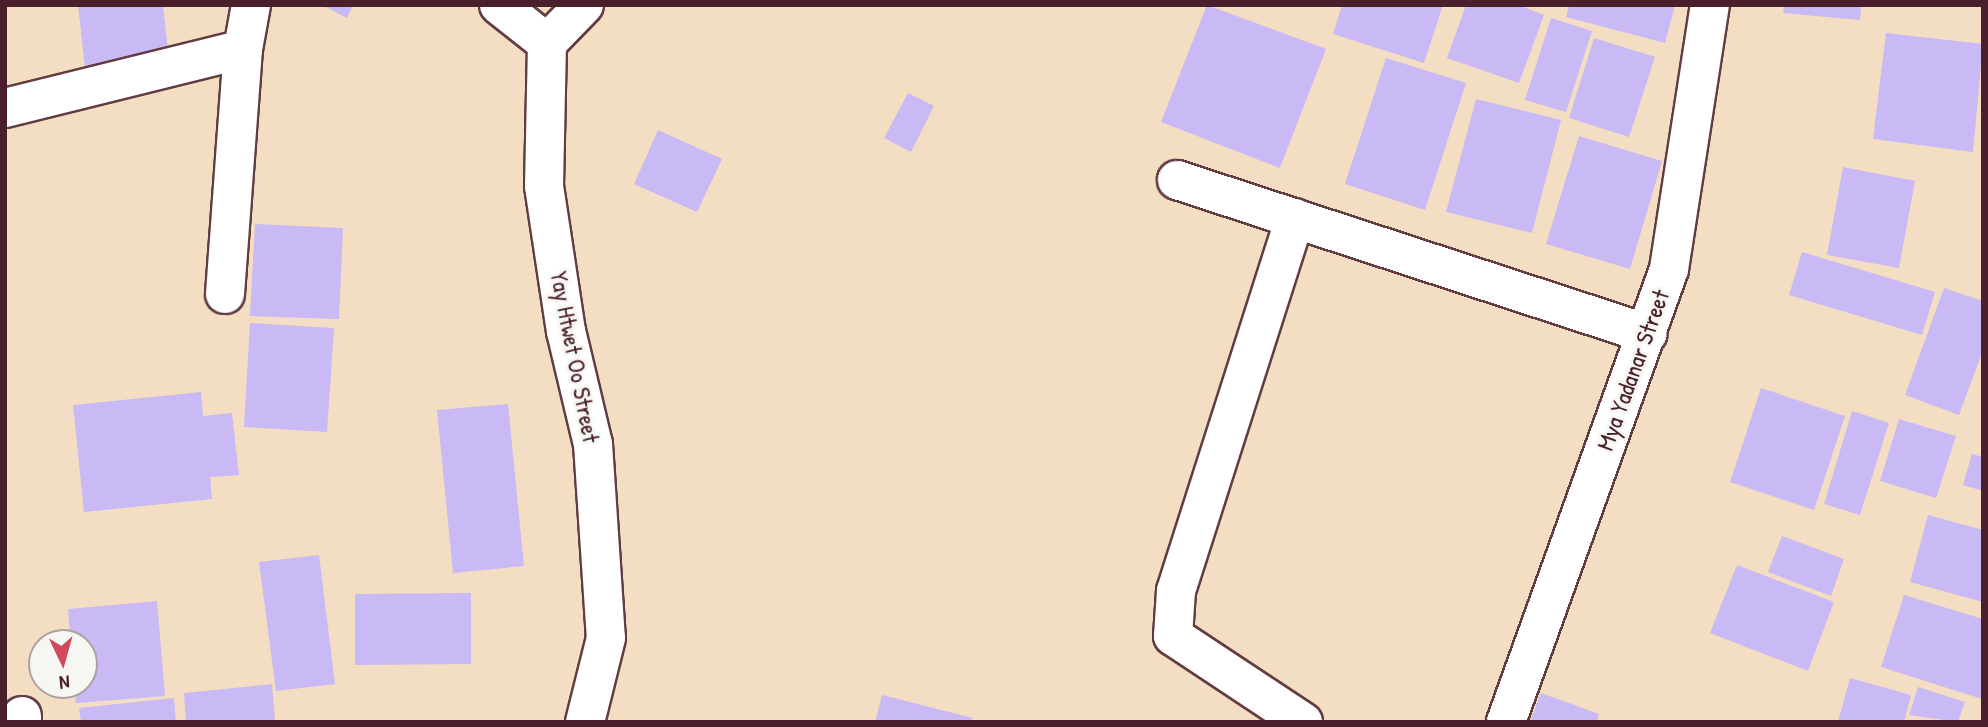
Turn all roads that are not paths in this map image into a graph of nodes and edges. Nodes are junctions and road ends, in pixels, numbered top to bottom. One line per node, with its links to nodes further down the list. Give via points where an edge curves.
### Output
1 (251, 5): 6 (street)
2 (499, 5): 5 (street)
3 (584, 5): 5 (street)
4 (1710, 5): 11 (street, Mya Yadanar Street, via 1669,269)
5 (547, 43): 12 (street, Yay Htwet Oo Street, via 544,186 566,331 593,444 606,638)
6 (243, 49): 7 (street); 10 (street)
7 (5, 108)
8 (1177, 180): 9 (street)
9 (1295, 218): 11 (street); 13 (street, via 1176,591 1173,636)
10 (225, 294)
11 (1647, 334): 14 (street, Mya Yadanar Street)
12 (585, 722)
13 (1303, 722)
14 (1506, 722)

